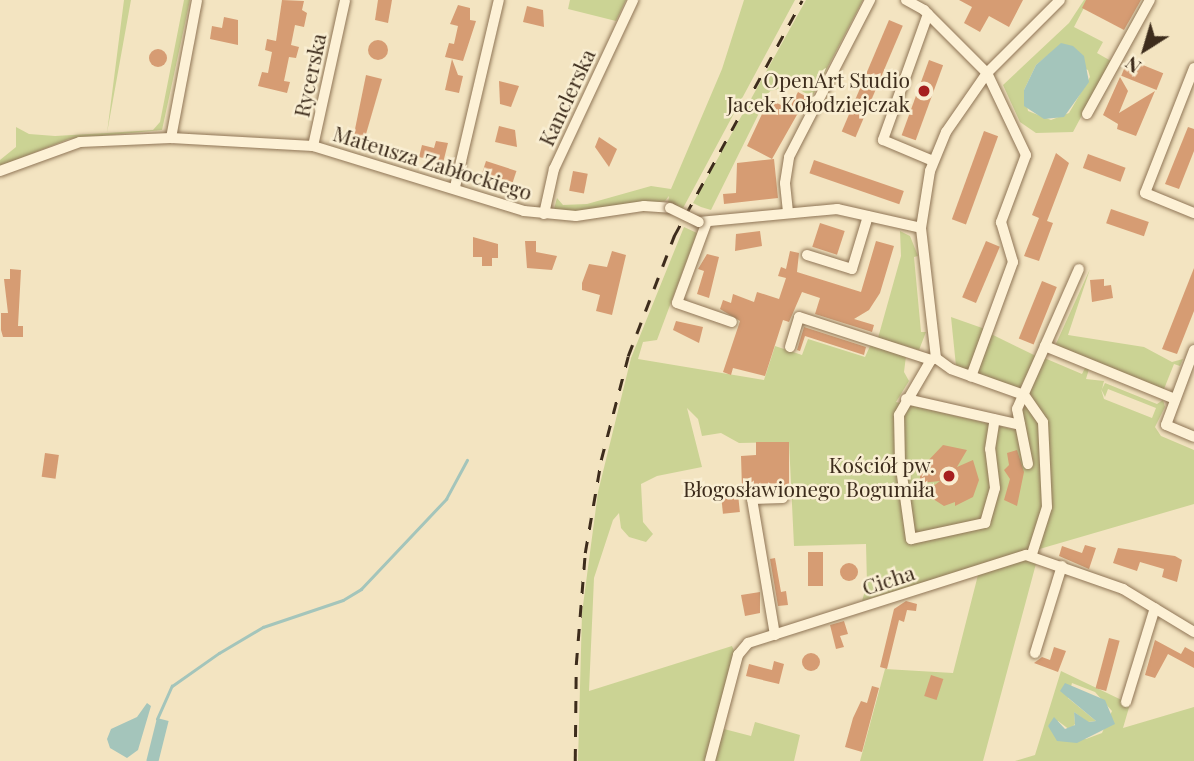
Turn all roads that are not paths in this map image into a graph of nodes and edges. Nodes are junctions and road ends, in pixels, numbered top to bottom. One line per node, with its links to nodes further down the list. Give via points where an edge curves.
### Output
1 (197, 0): 13 (street)
2 (345, 0): 14 (street, Rycerska)
3 (499, 0): 18 (street)
4 (634, 0): 21 (street, Kanclerska, via 554,169)
5 (870, 0): 19 (street, via 789,157 785,183)
6 (906, 0): 9 (street)
7 (1060, 0): 11 (street)
8 (1150, 0): 12 (street)
9 (928, 14): 11 (street); 16 (street, via 883,140)
10 (1194, 68): 20 (street, via 1145,193)
11 (987, 73): 16 (street, via 946,132); 33 (street, via 1026,155 1001,222 1013,262)
12 (1087, 114)
13 (171, 138): 15 (street, Mateusza Zabłockiego); 17 (street, Mateusza Zabłockiego, via 65,145)
14 (313, 146): 15 (street, Rycerska); 18 (street, Mateusza Zabłockiego)
15 (300, 147)
16 (933, 160): 24 (street)
17 (0, 171)
18 (455, 187): 21 (street, Mateusza Zabłockiego)
19 (788, 212): 22 (street, via 837,209); 23 (street)
20 (1194, 213)
21 (544, 214): 23 (street, Mateusza Zabłockiego, bridge, via 670,208)
22 (869, 216): 24 (street); 25 (street, via 852,269)
23 (702, 223): 27 (street, via 677,303)
24 (921, 228): 31 (street)
25 (807, 255)
26 (1079, 269): 28 (street)
27 (732, 322)
28 (1045, 346): 34 (street); 36 (street)
29 (790, 347): 31 (street, via 799,317)
30 (1194, 349): 32 (street)
31 (933, 359): 33 (street); 35 (street)
32 (1191, 365): 36 (street)
33 (971, 377): 34 (street)
34 (1024, 395): 38 (street, via 1017,409); 42 (street, via 1043,422 1047,454 1047,507)
35 (906, 399): 37 (street); 37 (street, via 899,415 900,461 911,539 985,523 995,488 990,449)
36 (1175, 399): 39 (street, via 1166,425)
37 (995, 419): 38 (street)
38 (1020, 425): 40 (street)
39 (1194, 437)
40 (1028, 464)
41 (783, 498): 46 (street, via 752,499)
42 (1032, 554): 43 (street); 46 (street, Cicha)
43 (1062, 566): 44 (street, via 1116,586); 47 (street)
44 (1155, 608): 45 (street); 48 (street)
45 (1194, 632)
46 (775, 635): 49 (street, Cicha, via 747,643 738,655)
47 (1035, 653)
48 (1126, 702)
49 (710, 761)

